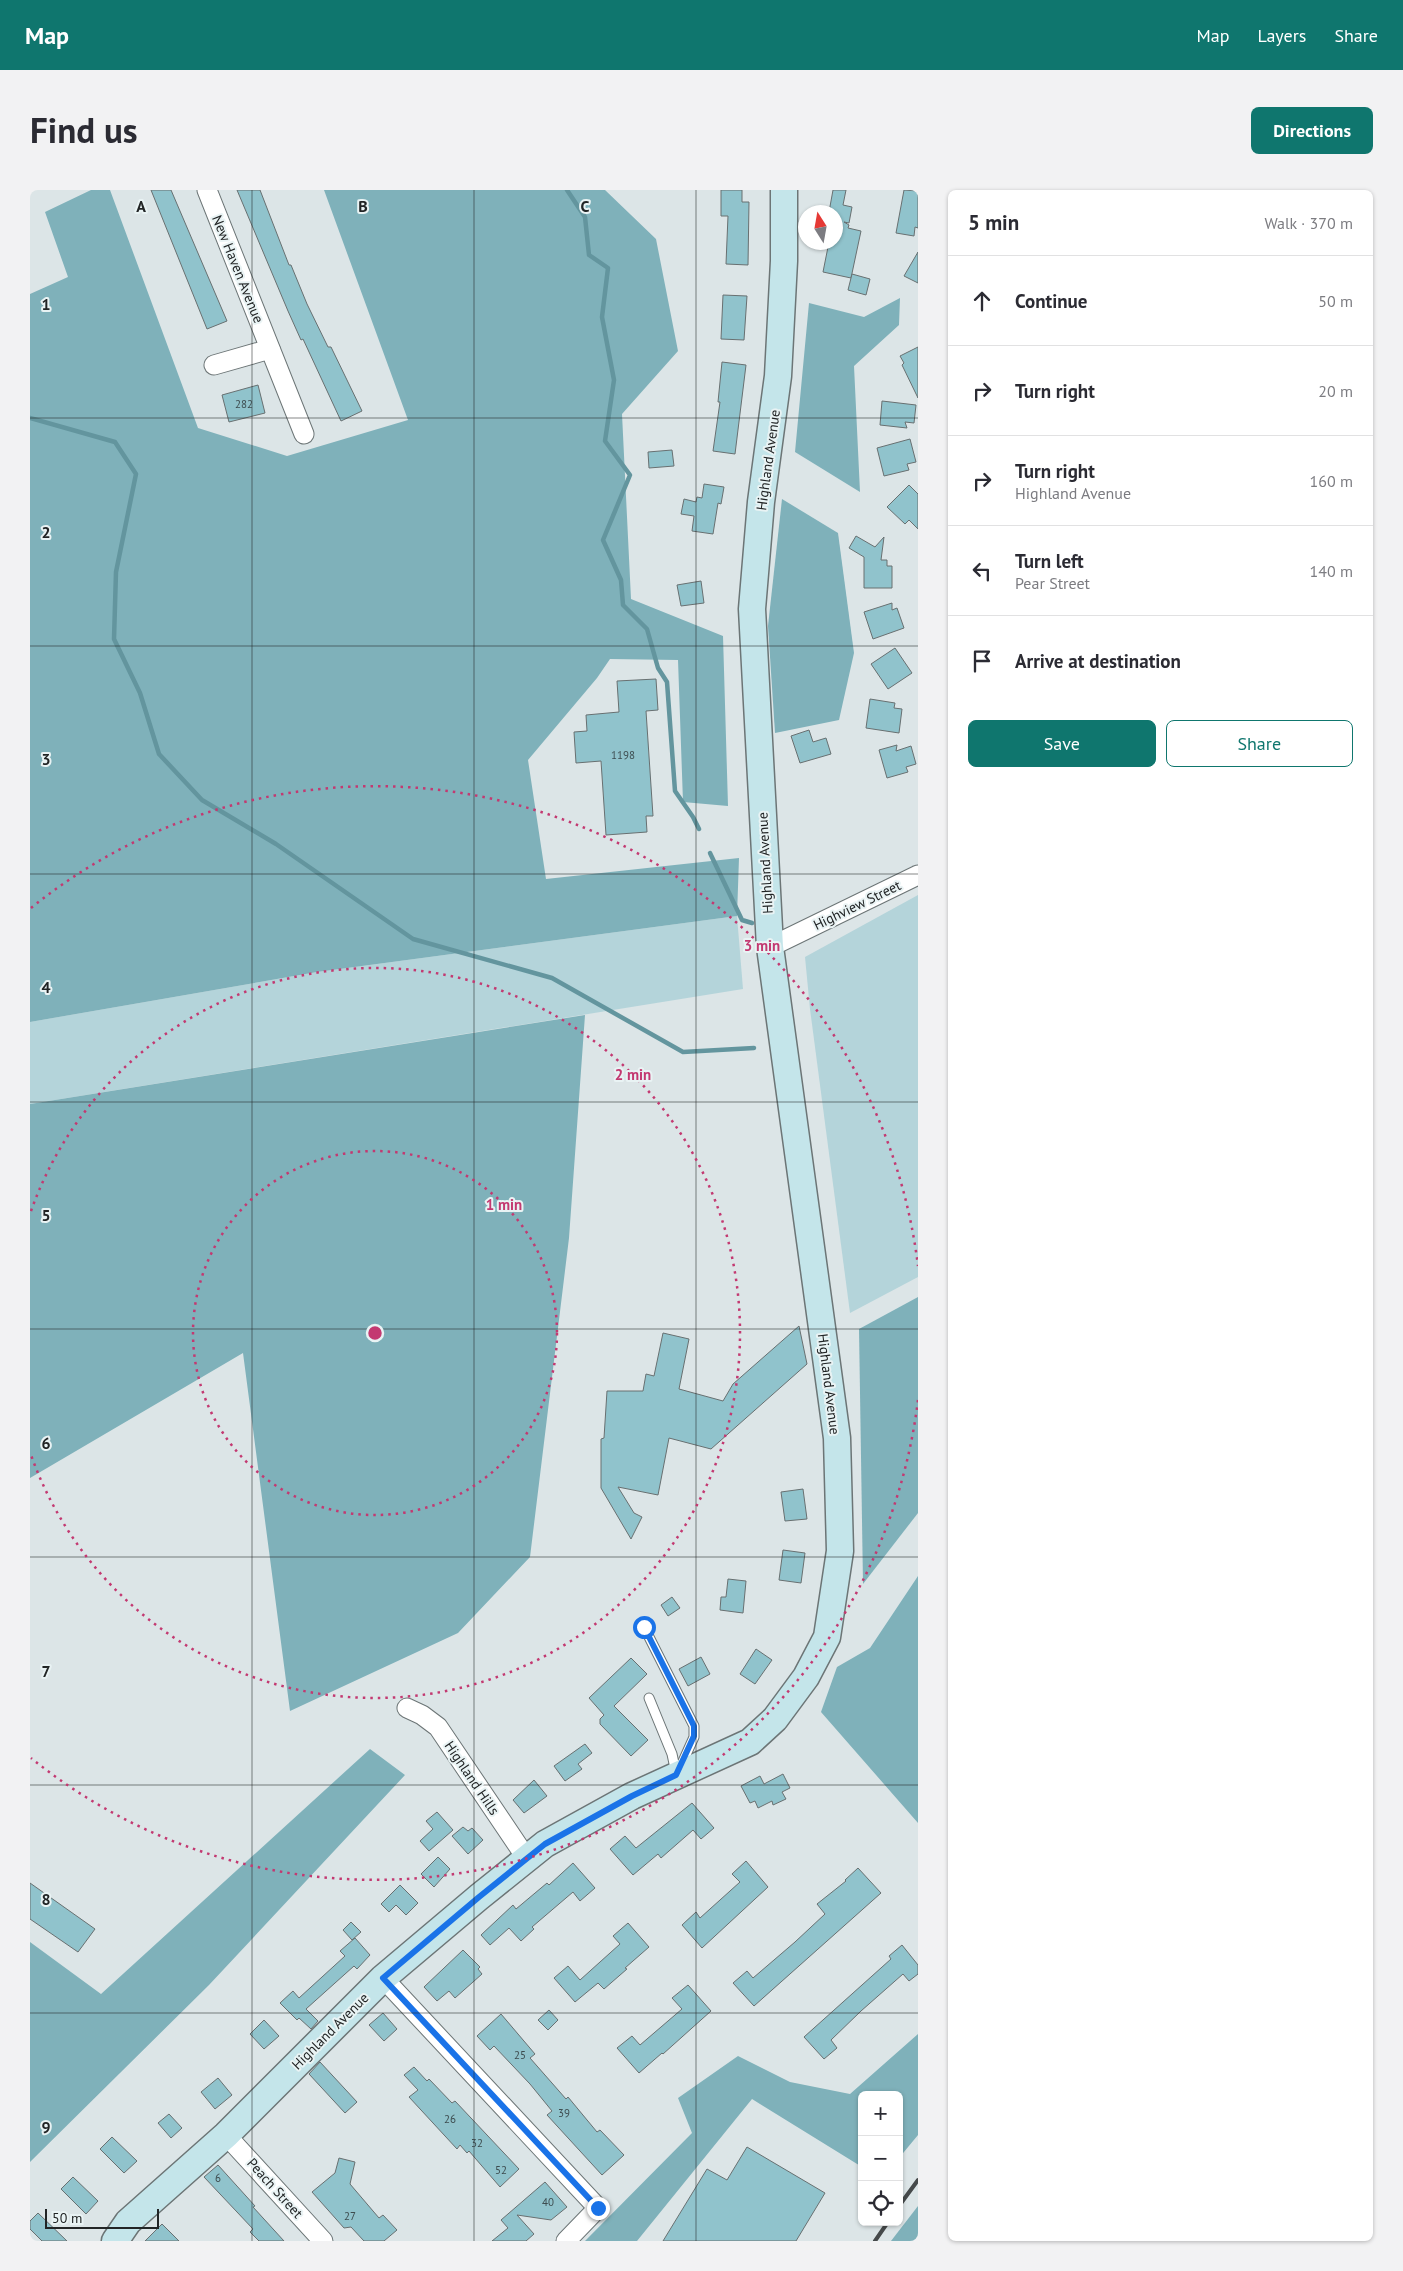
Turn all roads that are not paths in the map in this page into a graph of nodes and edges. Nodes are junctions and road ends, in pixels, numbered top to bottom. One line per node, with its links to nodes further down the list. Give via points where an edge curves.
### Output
1 (207, 190): 3 (street, New Haven Avenue)
2 (784, 190): 7 (main road, Highland Avenue, via 779,366 761,502 752,609)
3 (270, 349): 4 (street); 5 (street, New Haven Avenue)
4 (214, 366)
5 (304, 434)
6 (918, 876): 7 (street, Highview Street)
7 (770, 947): 11 (main road, Highland Avenue, via 837,1438 840,1551 827,1637 806,1677 775,1718 750,1742)
8 (644, 1627): 11 (lane, via 694,1726 694,1736)
9 (649, 1698): 11 (lane, via 672,1754)
10 (407, 1708): 12 (street, Highland Hills, via 422,1714 438,1727)
11 (676, 1775): 12 (main road, Highland Avenue, via 545,1844)
12 (527, 1859): 13 (main road, Highland Avenue)
13 (383, 1978): 14 (main road, Highland Avenue); 17 (street, via 598,2208)
14 (226, 2135): 15 (main road, Highland Avenue, via 128,2222); 16 (street, Peach Street)
15 (115, 2241)
16 (323, 2241)
17 (566, 2241)

